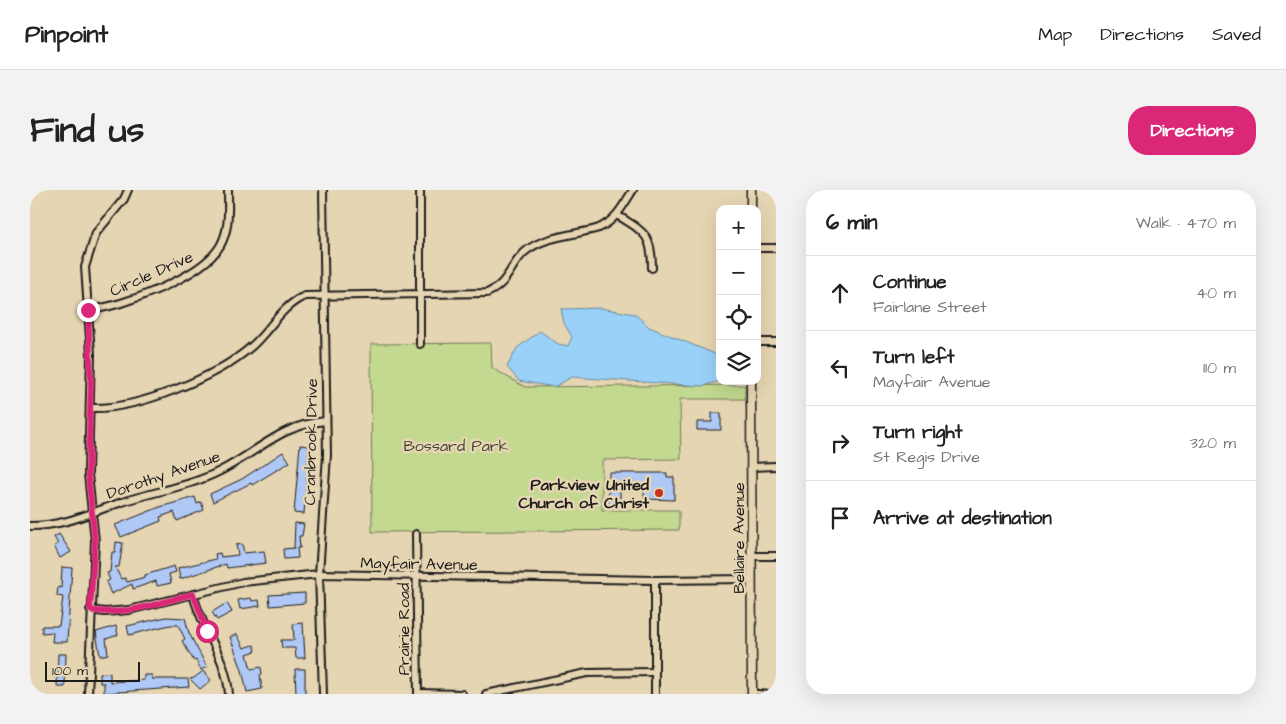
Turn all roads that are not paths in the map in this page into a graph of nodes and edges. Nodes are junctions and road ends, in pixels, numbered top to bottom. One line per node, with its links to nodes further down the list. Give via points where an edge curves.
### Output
1 (128, 190): 14 (street, via 90,244 85,267)
2 (228, 190): 14 (street, Circle Drive, via 224,238 207,263 131,300)
3 (323, 190): 12 (street, Cranbrook Drive)
4 (420, 190): 13 (street)
5 (633, 190): 8 (street)
6 (751, 190): 7 (street)
7 (751, 205)
8 (617, 215): 11 (street, via 648,237 652,248); 13 (street, via 599,228 532,247 519,258 502,284 487,293)
9 (761, 248): 10 (street)
10 (776, 248)
11 (652, 268)
12 (324, 295): 13 (street); 19 (street, via 305,296 291,303 253,345 213,373 128,405); 20 (street, Cranbrook Drive)
13 (420, 296): 17 (street)
14 (88, 310): 19 (street)
15 (761, 342): 16 (street)
16 (776, 342)
17 (420, 344)
18 (751, 385): 22 (street, Bellaire Avenue)
19 (90, 408): 23 (street, via 88,474)
20 (326, 421): 23 (street, Dorothy Avenue, via 290,428 206,477); 28 (street, Cranbrook Drive, via 326,479)
21 (776, 466): 22 (street)
22 (752, 467): 26 (street, Bellaire Avenue)
23 (92, 514): 24 (street, Dorothy Avenue, via 62,524); 33 (street, via 95,541)
24 (30, 526)
25 (416, 534): 29 (street, Prairie Road)
26 (752, 556): 27 (street); 30 (street, Bellaire Avenue)
27 (776, 556)
28 (319, 574): 29 (street, Mayfair Avenue); 32 (street, Mayfair Avenue, via 243,582); 39 (street, Cranbrook Drive)
29 (417, 577): 31 (street, Mayfair Avenue); 35 (street, Prairie Road)
30 (752, 579): 31 (street, Mayfair Avenue); 36 (street, Bellaire Avenue)
31 (655, 580): 34 (street)
32 (193, 594): 33 (street, Mayfair Avenue, via 123,611); 38 (street, via 200,617 221,656)
33 (90, 610): 37 (street)
34 (654, 672): 41 (street, via 587,672); 42 (street)
35 (418, 693): 40 (street)
36 (752, 693): 43 (lane)
37 (88, 694)
38 (229, 694)
39 (323, 694)
40 (462, 694)
41 (486, 694)
42 (655, 694)
43 (776, 694)

